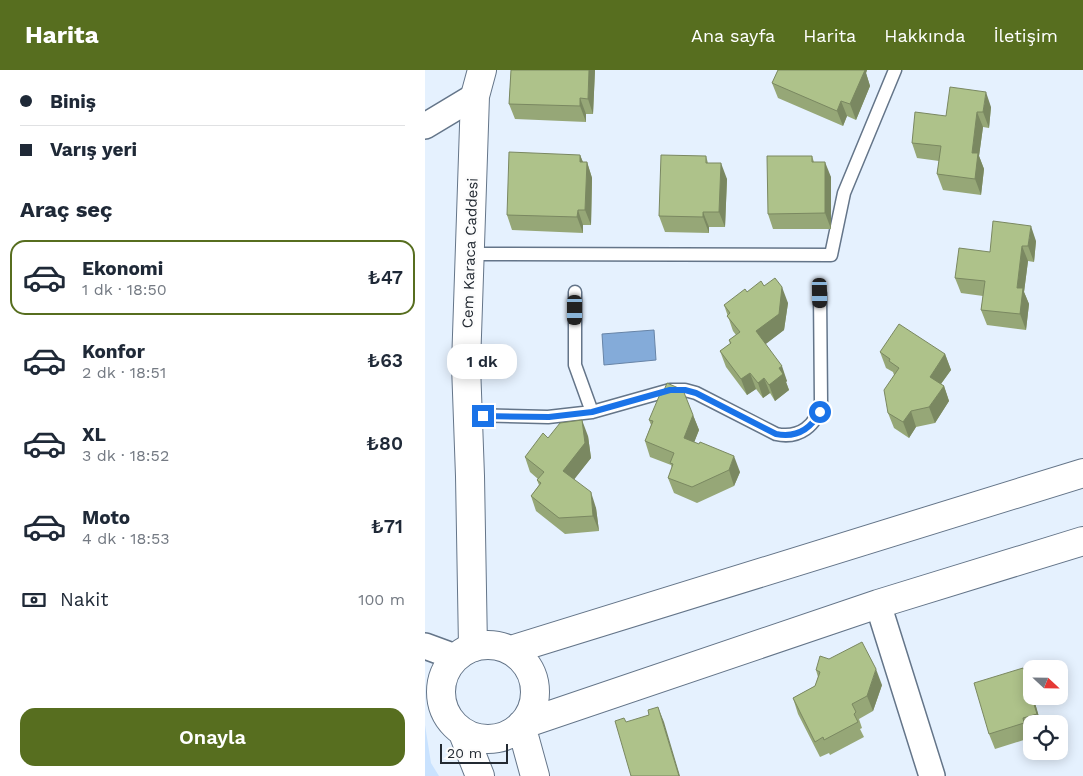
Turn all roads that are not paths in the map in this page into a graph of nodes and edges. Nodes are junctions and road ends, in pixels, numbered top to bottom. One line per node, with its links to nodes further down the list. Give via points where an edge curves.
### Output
1 (483, 70): 3 (main road, Cem Karaca Caddesi)
2 (895, 70): 5 (lane, via 844,193 831,255)
3 (475, 96): 4 (street); 5 (main road, Cem Karaca Caddesi)
4 (425, 126)
5 (470, 254): 9 (main road, Cem Karaca Caddesi, via 466,364)
6 (575, 292): 8 (lane, via 575,365)
7 (820, 293): 8 (lane, via 820,412 815,421 801,432 784,436 776,434 685,390 670,390)
8 (592, 412): 9 (lane, via 549,417)
9 (468, 416): 15 (main road, Cem Karaca Caddesi)
10 (1083, 473): 14 (main road)
11 (1083, 541): 12 (main road)
12 (878, 604): 16 (main road); 20 (street)
13 (425, 646): 15 (street)
14 (511, 650): 15 (main road, via 493,644); 16 (main road, via 527,665 535,685 533,707)
15 (464, 652): 17 (main road, via 443,676 441,697 448,718)
16 (521, 726): 17 (main road, via 511,734 487,740); 19 (main road)
17 (463, 733): 18 (main road)
18 (480, 776)
19 (535, 776)
20 (932, 776)

